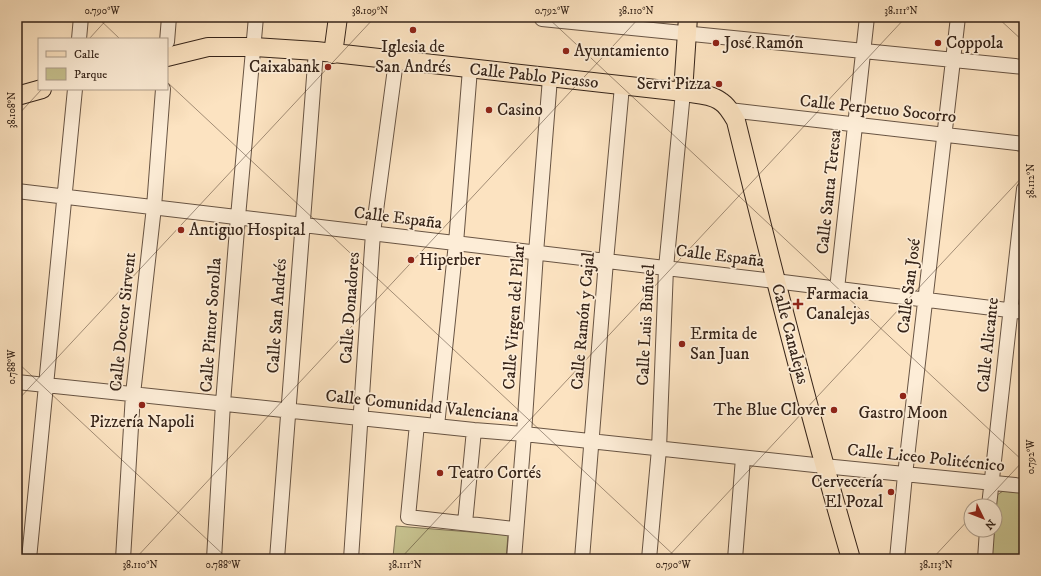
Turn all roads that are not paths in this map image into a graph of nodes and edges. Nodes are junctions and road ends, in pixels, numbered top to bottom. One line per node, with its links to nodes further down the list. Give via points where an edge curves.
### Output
1 (81, 17): 9 (street)
2 (169, 17): 10 (street)
3 (256, 17): 11 (street, Calle Pintor Sorolla)
4 (338, 17): 13 (main road)
5 (867, 17): 12 (street, Calle Santa Teresa)
6 (958, 17): 15 (street, Calle San José)
7 (542, 19): 8 (street)
8 (687, 25): 12 (street); 24 (main road)
9 (79, 38)
10 (167, 38)
11 (254, 47): 13 (main road, Calle Pablo Picasso); 14 (main road, Calle Pablo Picasso, via 208,47); 34 (street, Calle Pintor Sorolla)
12 (863, 51): 15 (street); 27 (street, Calle Santa Teresa)
13 (325, 53): 16 (main road, Calle Pablo Picasso); 35 (street, Calle San Andrés)
14 (168, 57)
15 (953, 60): 17 (street); 28 (street, Calle San José)
16 (396, 61): 18 (main road, Calle Pablo Picasso); 36 (street, Calle Donadores)
17 (1024, 67)
18 (470, 69): 19 (main road, Calle Pablo Picasso); 37 (street)
19 (550, 78): 20 (main road, Calle Pablo Picasso); 38 (street, Calle Virgen del Pilar)
20 (622, 86): 24 (main road, Calle Pablo Picasso); 39 (street, Calle Ramón y Cajal)
21 (38, 90): 25 (main road)
22 (75, 90): 32 (street)
23 (163, 90): 33 (street, Calle Doctor Sirvent)
24 (683, 92): 26 (main road, Calle Pablo Picasso, via 710,97 720,101); 40 (street, Calle Luis Buñuel)
25 (17, 96)
26 (729, 110): 27 (street, Calle Perpetuo Socorro); 41 (main road, Calle Canalejas, via 736,121)
27 (855, 125): 28 (street, Calle Perpetuo Socorro); 42 (street, Calle Santa Teresa)
28 (944, 135): 29 (street, Calle Perpetuo Socorro); 43 (street, Calle San José)
29 (1024, 144)
30 (1024, 189): 44 (street, Calle Alicante)
31 (17, 191): 32 (street, Calle España)
32 (65, 196): 33 (street, Calle España); 46 (street)
33 (154, 207): 34 (street, Calle España); 47 (street, Calle Doctor Sirvent)
34 (238, 217): 35 (street, Calle España); 48 (street, Calle Pintor Sorolla)
35 (303, 225): 36 (street, Calle España); 49 (street, Calle San Andrés)
36 (373, 233): 37 (street, Calle España); 50 (street, Calle Donadores)
37 (456, 243): 38 (street, Calle España); 52 (street)
38 (536, 252): 39 (street, Calle España); 54 (street, Calle Virgen del Pilar)
39 (606, 261): 40 (street, Calle España); 55 (street, Calle Ramón y Cajal)
40 (666, 268): 41 (street, Calle España); 56 (street, Calle Luis Buñuel)
41 (775, 281): 42 (street, Calle España); 58 (main road, Calle Canalejas)
42 (837, 289): 43 (street, Calle España)
43 (926, 300): 44 (street, Calle España); 59 (street, Calle San José)
44 (1017, 311): 60 (street, Calle Alicante)
45 (17, 382): 46 (street, Calle Comunidad Valenciana)
46 (46, 384): 47 (street, Calle Comunidad Valenciana); 66 (street)
47 (133, 394): 48 (street, Calle Comunidad Valenciana); 67 (street, Calle Doctor Sirvent)
48 (223, 403): 49 (street, Calle Comunidad Valenciana); 68 (street, Calle Pintor Sorolla)
49 (288, 410): 50 (street, Calle Comunidad Valenciana); 69 (street, Calle San Andrés)
50 (360, 418): 51 (street, Calle Comunidad Valenciana); 70 (street, Calle Donadores)
51 (417, 424): 52 (street, Calle Comunidad Valenciana); 63 (street, via 408,517)
52 (437, 426): 53 (street, Calle Comunidad Valenciana)
53 (474, 430): 54 (street, Calle Comunidad Valenciana); 63 (street)
54 (524, 434): 55 (street, Calle Comunidad Valenciana); 64 (street, Calle Virgen del Pilar)
55 (591, 442): 56 (street, Calle Comunidad Valenciana); 72 (street, Calle Ramón y Cajal)
56 (659, 449): 57 (street, Calle Comunidad Valenciana); 73 (street, Calle Luis Buñuel)
57 (743, 458): 58 (street, Calle Comunidad Valenciana); 74 (street)
58 (824, 466): 59 (street, Calle Liceo Politécnico); 75 (main road, Calle Canalejas)
59 (906, 475): 60 (street, Calle Liceo Politécnico); 76 (street, Calle San José)
60 (991, 483): 61 (street, Calle Liceo Politécnico); 62 (street, Calle Alicante)
61 (1024, 486)
62 (990, 498)
63 (465, 523): 64 (street)
64 (515, 529): 71 (street, Calle Virgen del Pilar)
65 (986, 538): 77 (street)
66 (29, 559)
67 (123, 559)
68 (214, 559)
69 (277, 559)
70 (351, 559)
71 (514, 559)
72 (582, 559)
73 (649, 559)
74 (735, 559)
75 (851, 559)
76 (897, 559)
77 (985, 559)

